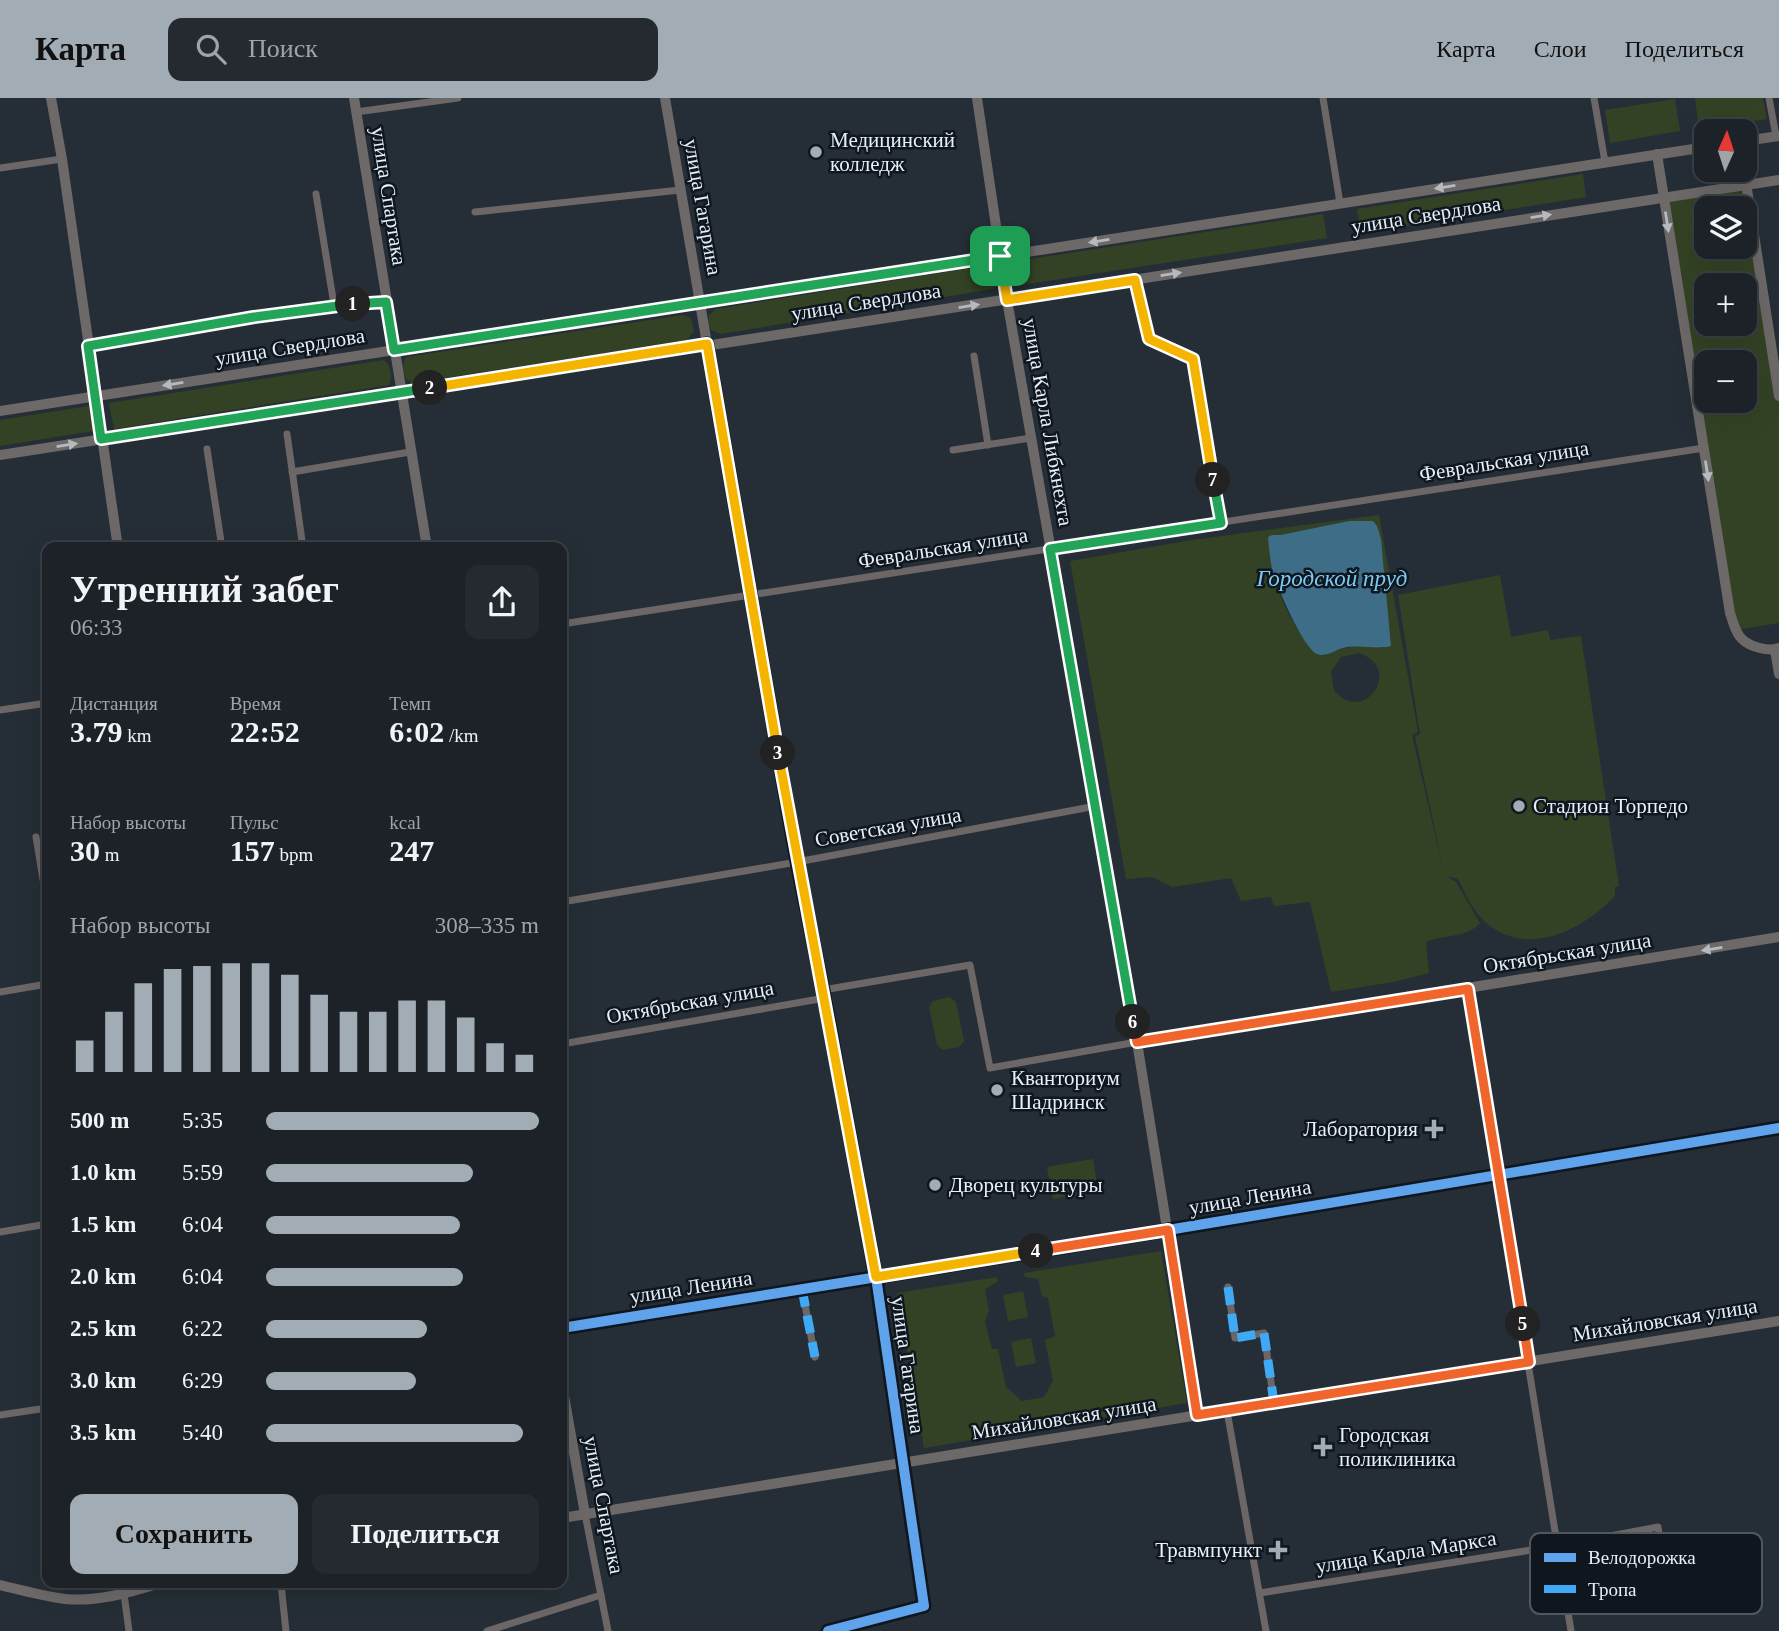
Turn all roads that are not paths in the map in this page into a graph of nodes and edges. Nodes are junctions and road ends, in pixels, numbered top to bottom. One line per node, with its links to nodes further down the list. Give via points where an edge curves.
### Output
1 (51, 98): 14 (main road)
2 (354, 98): 9 (main road, улица Спартака)
3 (458, 98): 9 (street)
4 (664, 98): 20 (main road, улица Гагарина)
5 (977, 98): 25 (main road, улица Карла Либкнехта)
6 (1323, 98): 23 (street)
7 (1594, 98): 15 (street)
8 (1769, 98): 10 (street)
9 (356, 112): 28 (main road, улица Спартака)
10 (1777, 136): 11 (main road)
11 (1757, 139)
12 (1694, 149): 13 (main road, улица Свердлова)
13 (1657, 155): 15 (main road, улица Свердлова); 22 (main road)
14 (62, 159): 16 (street); 32 (main road)
15 (1605, 162): 23 (main road, улица Свердлова, one-way to 23)
16 (0, 169)
17 (1779, 180): 19 (main road, улица Свердлова)
18 (1746, 182): 19 (main road)
19 (1747, 185): 22 (main road, улица Свердлова); 37 (main road)
20 (680, 190): 24 (street); 29 (main road, улица Гагарина)
21 (316, 194): 30 (street)
22 (1664, 198): 26 (main road, улица Свердлова, one-way to 22); 43 (main road, one-way to 43)
23 (1340, 204): 25 (main road, улица Свердлова, one-way to 25)
24 (475, 212)
25 (1000, 256): 27 (main road, улица Карла Либкнехта); 29 (main road, улица Свердлова)
26 (1135, 280): 27 (main road, улица Свердлова); 49 (street, via 1149,339 1193,359)
27 (1007, 300): 31 (main road, улица Свердлова, one-way to 27); 40 (main road, улица Карла Либкнехта)
28 (386, 302): 30 (street); 33 (main road, улица Спартака)
29 (701, 302): 31 (main road, улица Гагарина); 33 (main road, улица Свердлова)
30 (334, 305): 32 (street)
31 (707, 344): 35 (main road, улица Свердлова); 55 (street, улица Гагарина)
32 (88, 346): 36 (main road)
33 (394, 350): 35 (main road, улица Спартака); 36 (main road, улица Свердлова, one-way to 36)
34 (974, 356): 42 (street)
35 (400, 393): 41 (main road, улица Свердлова); 46 (main road, улица Спартака)
36 (95, 396): 38 (main road, улица Свердлова); 41 (main road)
37 (1779, 396)
38 (0, 411)
39 (287, 434): 48 (street)
40 (1031, 438): 42 (street); 54 (main road, улица Карла Либкнехта)
41 (101, 439): 47 (main road, улица Свердлова, one-way to 41); 50 (main road)
42 (988, 445): 45 (street)
43 (1703, 448): 49 (street, Февральская улица); 57 (main road, one-way to 57, via 1730,613 1742,640)
44 (207, 449): 51 (street)
45 (953, 450)
46 (410, 452): 48 (street); 53 (main road, улица Спартака)
47 (0, 455)
48 (292, 472): 52 (street)
49 (1221, 523): 54 (street, Февральская улица)
50 (117, 542)
51 (221, 542)
52 (302, 542)
53 (426, 542)
54 (1050, 549): 55 (street, Февральская улица); 61 (main road, улица Карла Либкнехта)
55 (750, 595): 56 (street, Февральская улица); 63 (street, улица Гагарина)
56 (567, 623)
57 (1777, 649): 58 (main road)
58 (1779, 674)
59 (42, 704): 60 (street)
60 (0, 710)
61 (1096, 806): 63 (street, Советская улица); 71 (main road, улица Карла Либкнехта)
62 (36, 837): 64 (street)
63 (797, 862): 65 (street, Советская улица); 70 (street, улица Гагарина)
64 (42, 873)
65 (567, 901)
66 (1779, 937): 68 (main road, Октябрьская улица, one-way to 68)
67 (42, 985): 69 (street)
68 (1468, 989): 71 (main road, Октябрьская улица); 74 (street)
69 (0, 992)
70 (824, 994): 71 (street, Октябрьская улица, via 971,965 990,1068); 72 (street, Октябрьская улица); 78 (street, улица Гагарина)
71 (1137, 1042): 76 (main road, улица Карла Либкнехта)
72 (567, 1043)
73 (1779, 1128): 74 (main road, улица Ленина)
74 (1497, 1175): 76 (main road, улица Ленина); 84 (street)
75 (42, 1225): 77 (street)
76 (1168, 1230): 78 (street, улица Ленина); 90 (main road, улица Карла Либкнехта)
77 (0, 1232)
78 (876, 1277): 80 (street, улица Ленина); 91 (street, улица Гагарина)
79 (1228, 1287): 85 (street, via 1236,1338 1264,1333)
80 (802, 1289): 82 (street, улица Ленина); 83 (street)
81 (1779, 1321): 84 (main road, Михайловская улица)
82 (567, 1327)
83 (815, 1357)
84 (1529, 1362): 85 (main road, Михайловская улица); 94 (street)
85 (1274, 1403): 87 (main road, Михайловская улица)
86 (42, 1409): 89 (street)
87 (1227, 1411): 90 (main road, Михайловская улица); 101 (street)
88 (567, 1413): 92 (main road, улица Спартака)
89 (0, 1415)
90 (1197, 1415): 91 (main road, Михайловская улица)
91 (902, 1464): 92 (main road, Михайловская улица); 108 (street, улица Гагарина, via 924,1606)
92 (585, 1514): 93 (main road, Михайловская улица); 103 (street, улица Спартака)
93 (567, 1517)
94 (1555, 1533)
95 (1626, 1533): 96 (street, улица Карла Маркса, via 1658,1527)
96 (1659, 1533)
97 (1530, 1550): 101 (street, улица Карла Маркса)
98 (0, 1585): 102 (main road, via 66,1599)
99 (144, 1588): 102 (main road)
100 (281, 1588): 105 (street)
101 (1260, 1592): 109 (street)
102 (124, 1594): 104 (street)
103 (601, 1595): 106 (street); 107 (street, улица Спартака)
104 (129, 1631)
105 (286, 1631)
106 (487, 1631)
107 (608, 1631)
108 (828, 1631)
109 (1266, 1631)

